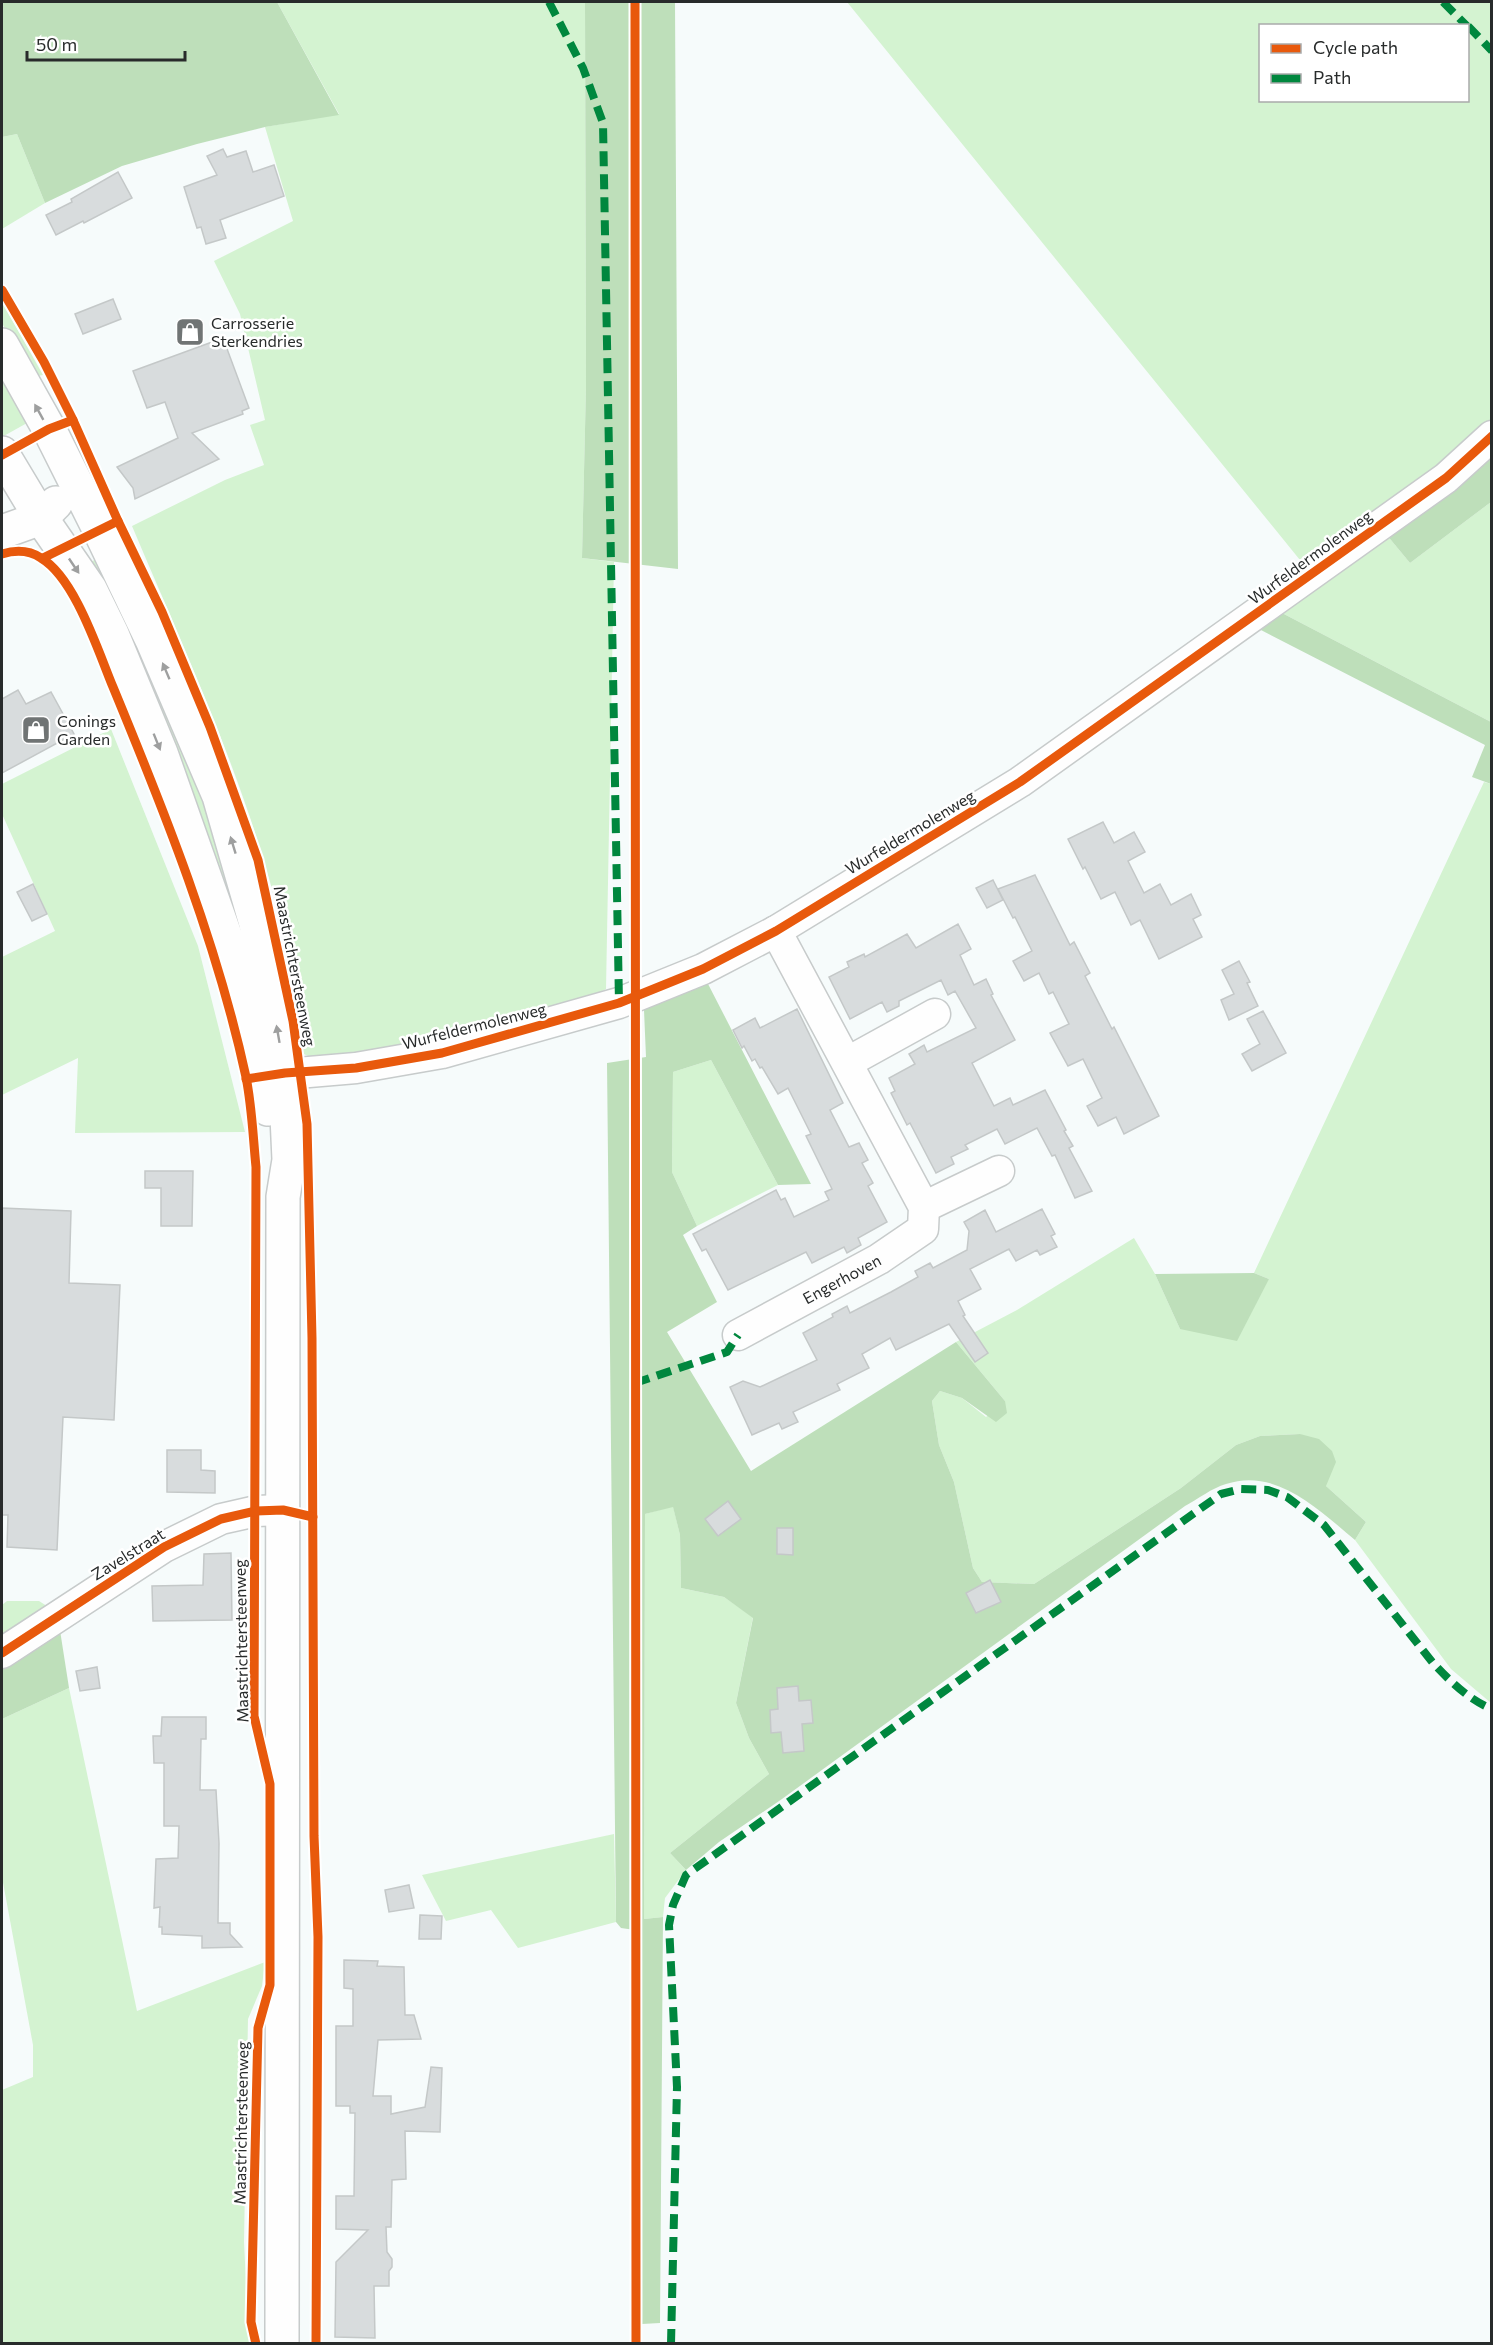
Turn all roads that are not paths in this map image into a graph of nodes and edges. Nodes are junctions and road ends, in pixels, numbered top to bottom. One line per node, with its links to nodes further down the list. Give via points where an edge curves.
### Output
1 (2, 345): 4 (main road, Maastrichtersteenweg, one-way to 1)
2 (1491, 436): 9 (street, Wurfeldermolenweg, via 1446,478 1020,783)
3 (2, 453): 5 (main road, Maastrichtersteenweg)
4 (76, 482): 5 (main road); 6 (main road); 8 (main road, Maastrichtersteenweg, one-way to 4, via 219,796 153,642)
5 (12, 490): 6 (main road, Maastrichtersteenweg)
6 (41, 518): 7 (main road); 10 (main road, Maastrichtersteenweg, one-way to 10, via 90,589 112,634 161,753)
7 (2, 532)
8 (256, 924): 10 (street); 13 (main road, Maastrichtersteenweg, one-way to 8)
9 (776, 931): 12 (street); 13 (street, Wurfeldermolenweg, via 703,969 619,1003 442,1053 356,1068)
10 (225, 935): 13 (main road, Maastrichtersteenweg, via 252,1026)
11 (935, 1014): 12 (street)
12 (848, 1062): 15 (street)
13 (273, 1075): 17 (main road, Maastrichtersteenweg, via 289,1160 283,1197)
14 (999, 1171): 15 (street)
15 (924, 1207): 16 (street, Engerhoven, via 923,1229 879,1259)
16 (738, 1335)
17 (283, 1510): 18 (street, Zavelstraat, via 256,1510 221,1520 164,1547); 19 (main road, Maastrichtersteenweg)
18 (2, 1653)
19 (282, 2343)

